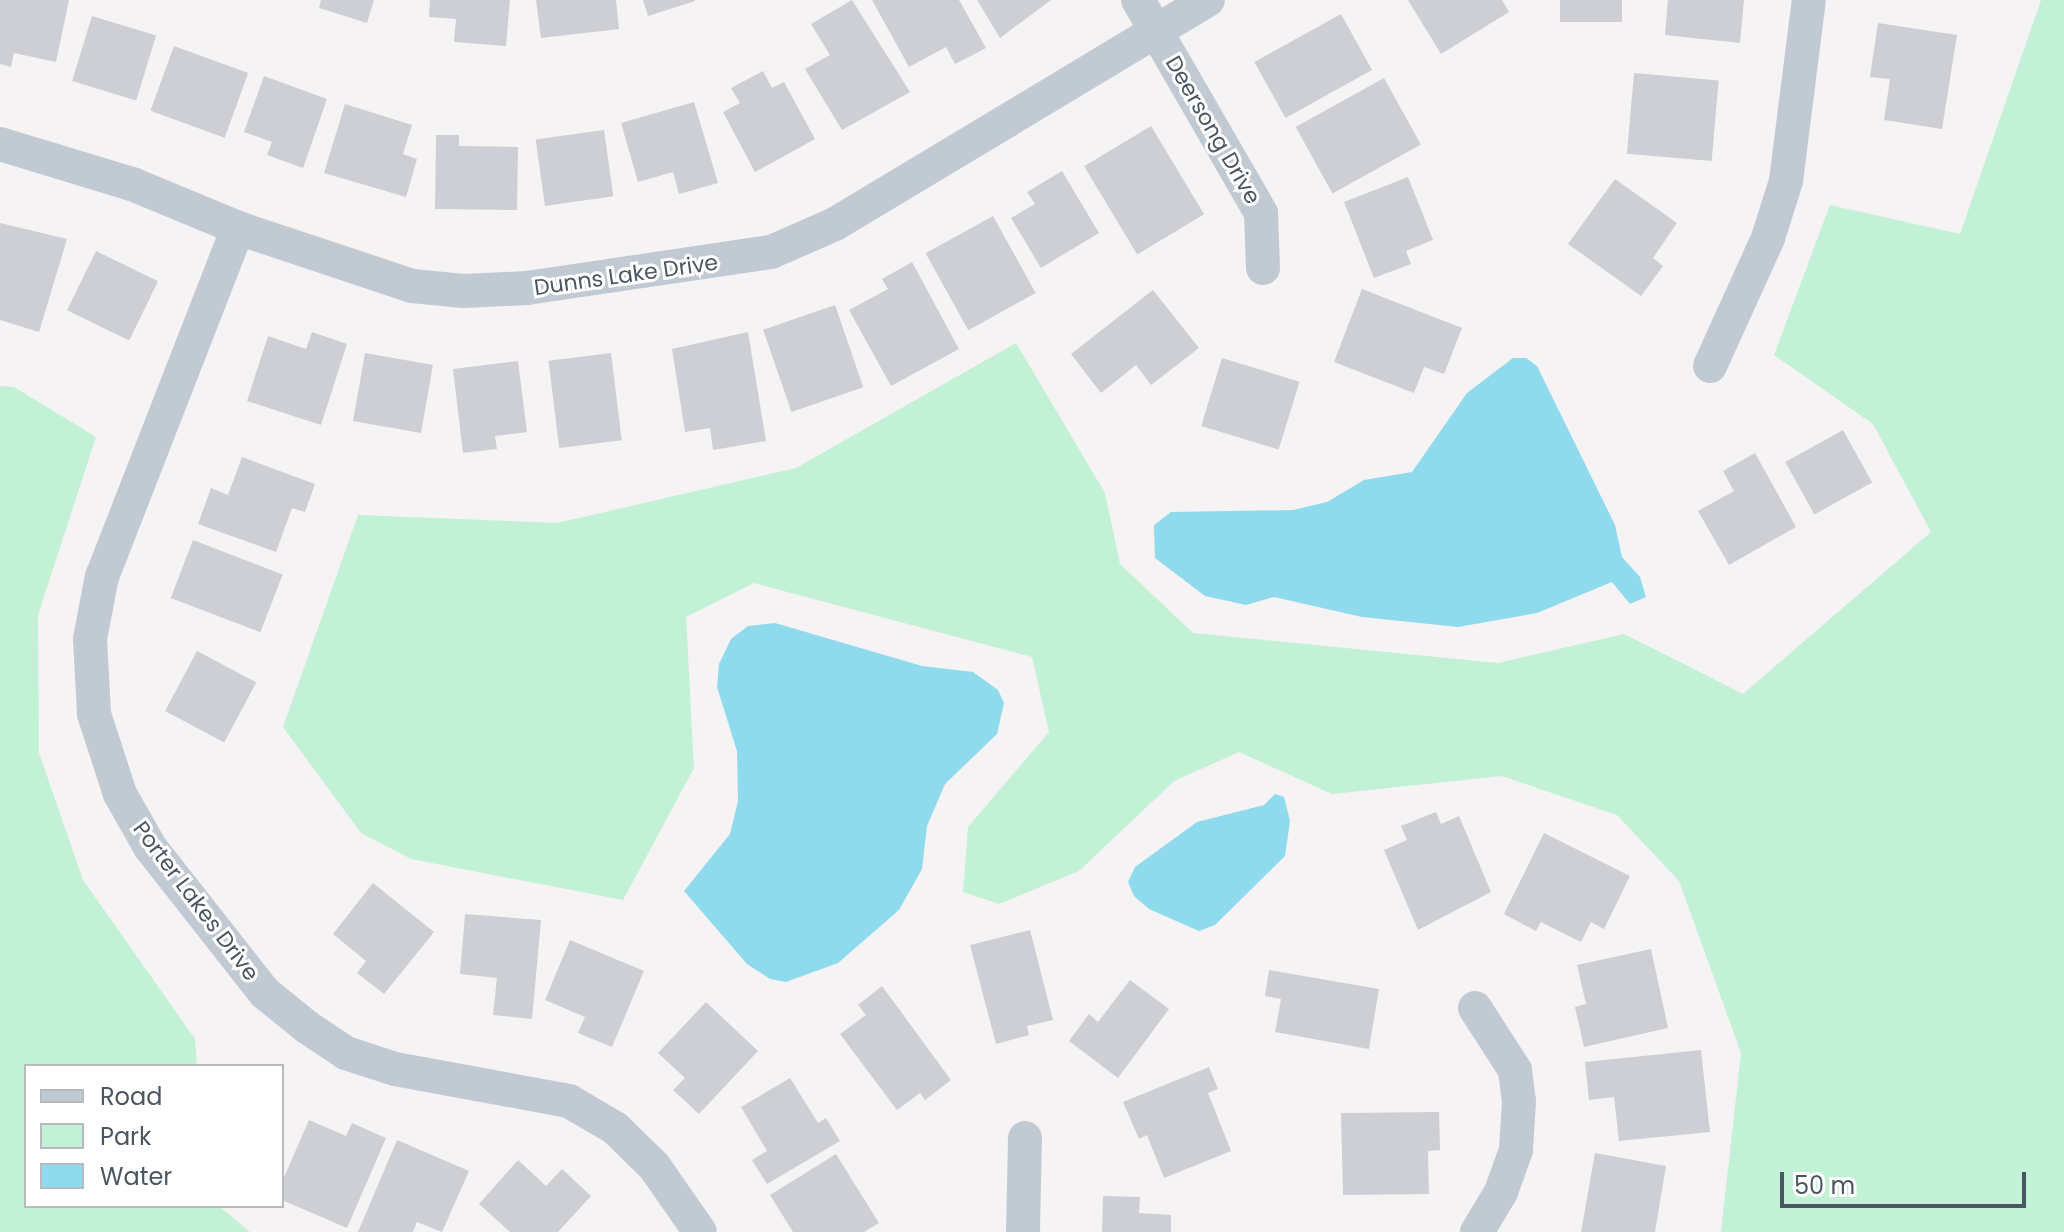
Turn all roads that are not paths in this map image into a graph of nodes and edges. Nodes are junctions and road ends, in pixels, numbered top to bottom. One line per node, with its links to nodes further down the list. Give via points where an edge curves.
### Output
1 (1138, 0): 4 (street, Deersong Drive)
2 (1208, 0): 4 (street, Dunns Lake Drive)
3 (1809, 0): 8 (street, via 1786,181 1768,238)
4 (1155, 30): 6 (street, Dunns Lake Drive, via 835,224 771,252 464,291 412,286 356,271); 7 (street, Deersong Drive, via 1261,213)
5 (0, 144): 6 (street, Dunns Lake Drive, via 132,184)
6 (238, 228): 11 (street, Porter Lakes Drive, via 102,576 90,639 94,714 120,794 150,847 256,981 307,1027 346,1053 395,1069 569,1101 615,1128 654,1166)
7 (1263, 268)
8 (1710, 366)
9 (1475, 1008): 13 (street, via 1515,1070 1519,1101 1516,1150 1501,1192)
10 (1025, 1138): 12 (street)
11 (700, 1232)
12 (1023, 1232)
13 (1477, 1232)

